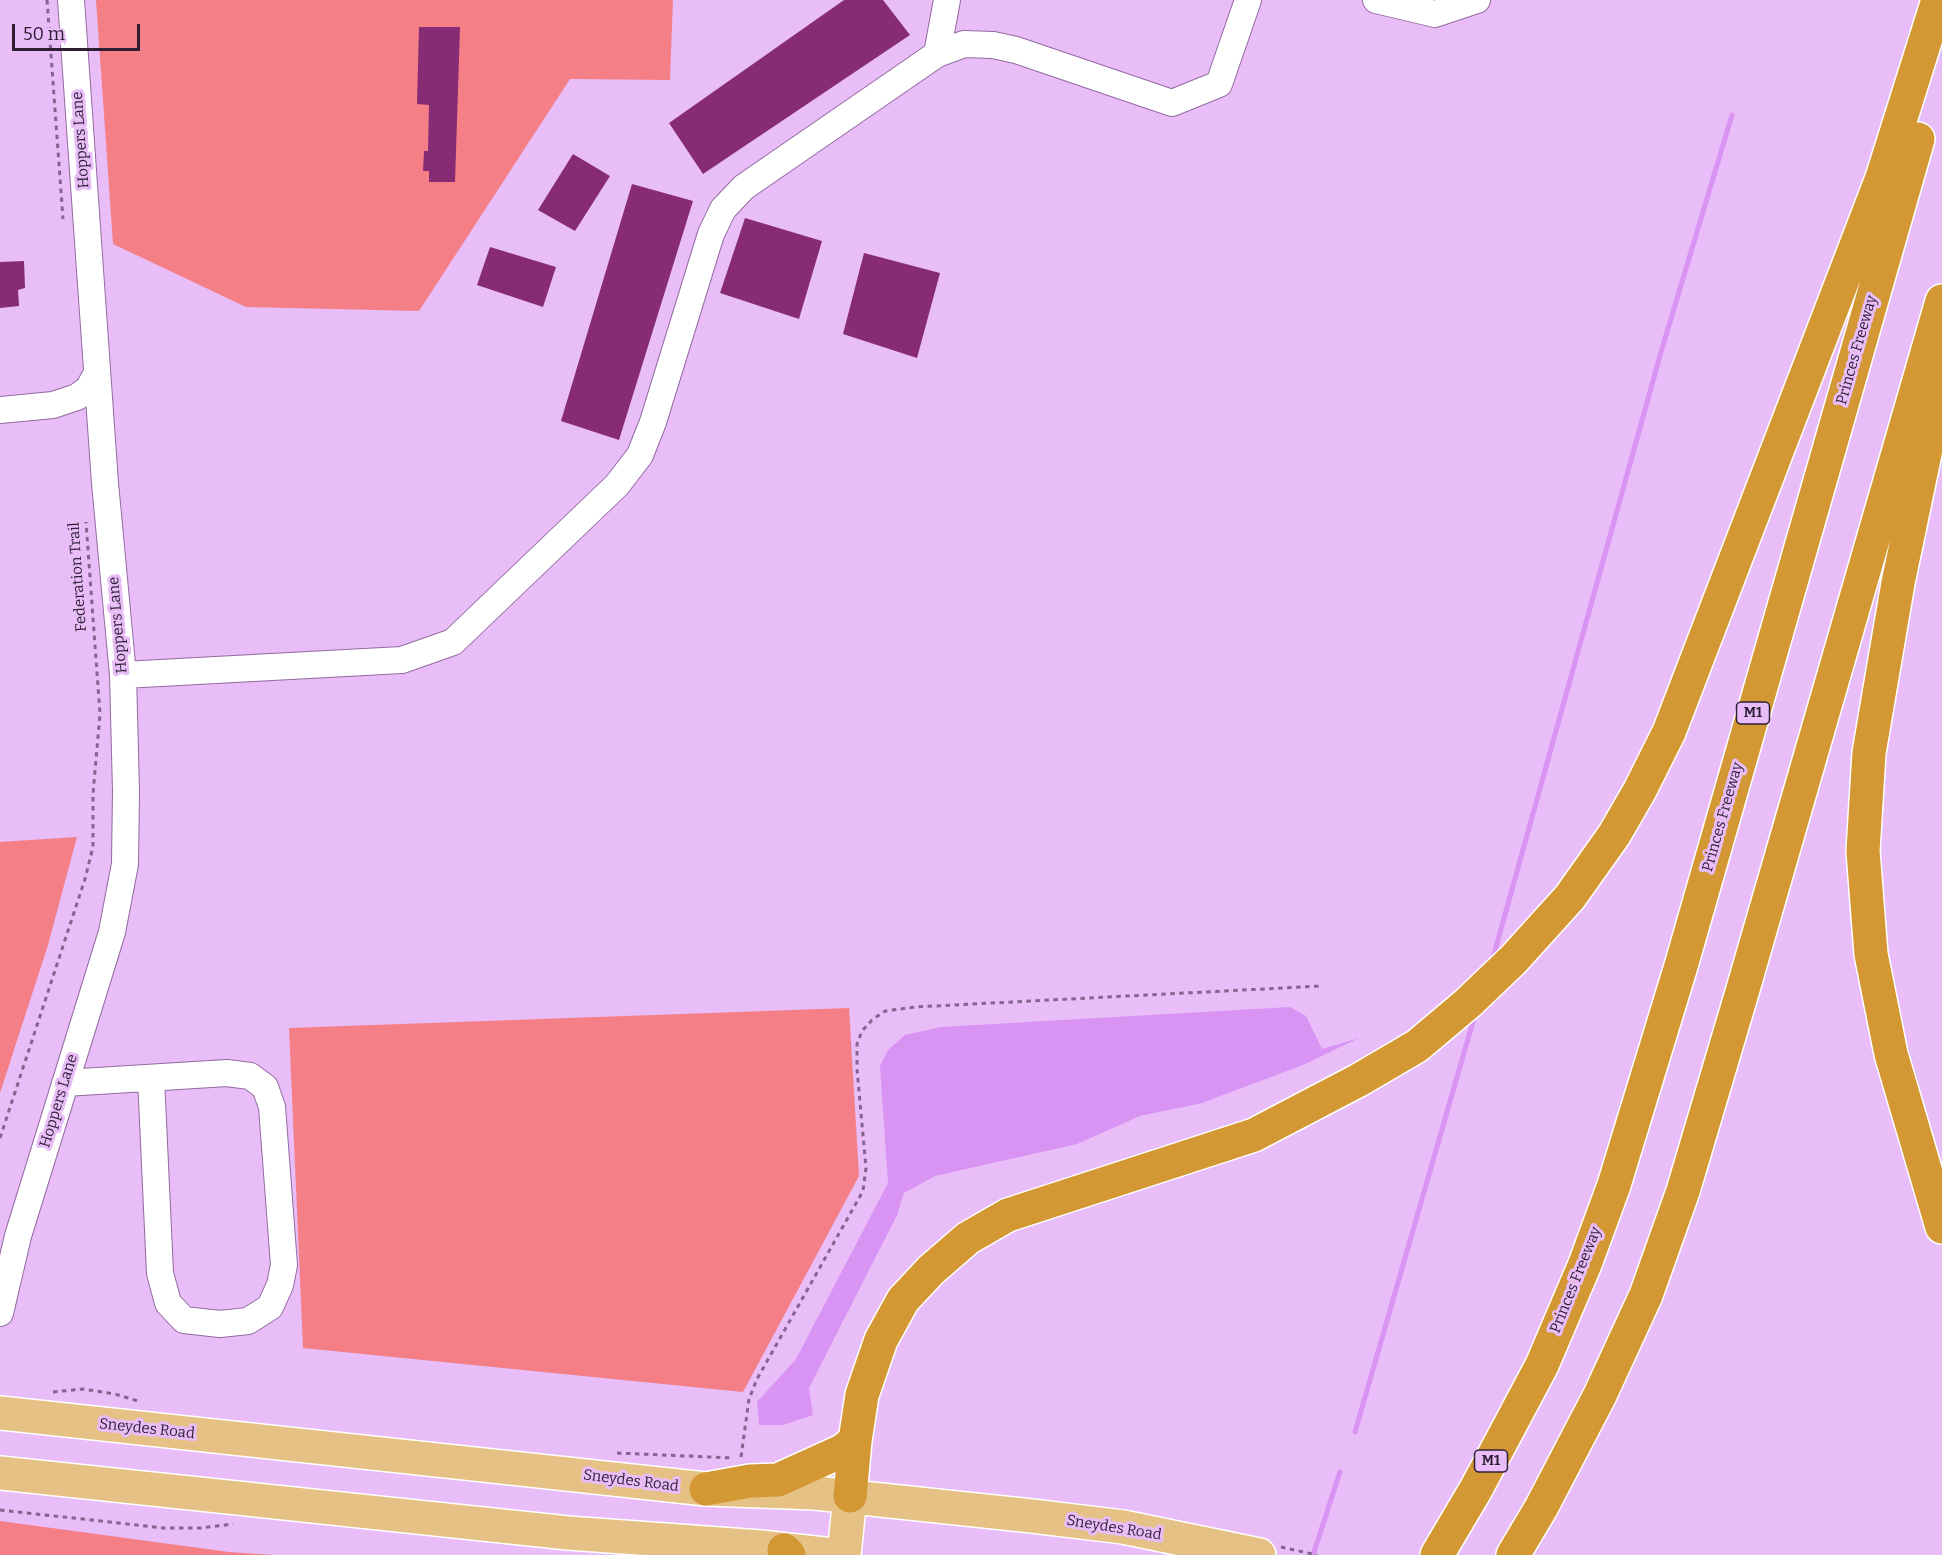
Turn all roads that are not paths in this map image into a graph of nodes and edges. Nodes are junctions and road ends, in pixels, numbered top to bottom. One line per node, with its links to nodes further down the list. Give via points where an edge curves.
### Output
1 (70, 0): 11 (street, Hoppers Lane)
2 (947, 0): 8 (street)
3 (1248, 0): 8 (street, via 1220,84 1172,103 993,45 964,44)
4 (1376, 0): 5 (street, via 1435,15)
5 (1478, 0)
6 (1938, 0): 23 (highway, via 1882,178 1669,732 1614,835 1570,897 1468,1003 1417,1046 1359,1080 1254,1135 1008,1215 968,1238 903,1300 881,1340 862,1395)
7 (1942, 53): 31 (highway, Princes Freeway / M1, via 1684,955 1614,1185 1542,1365)
8 (937, 54): 15 (street, via 744,187 723,209 711,234 640,455 617,485 453,642 402,660)
9 (1942, 301): 32 (highway, via 1683,1191 1646,1295 1600,1395)
10 (1942, 370): 18 (highway, via 1898,583 1869,753 1863,850 1870,954 1891,1054)
11 (97, 373): 12 (street, via 88,389 77,397); 14 (street, Hoppers Lane)
12 (53, 405): 13 (street); 14 (street, via 86,419)
13 (0, 411)
14 (105, 483): 15 (street, Hoppers Lane)
15 (123, 675): 17 (street, Hoppers Lane, via 125,864 112,932)
16 (151, 1078): 16 (street, via 227,1073 250,1076 265,1087 272,1107 284,1265 270,1307 248,1321 220,1324 184,1320 168,1303 160,1273); 17 (street)
17 (65, 1083): 19 (street, Hoppers Lane)
18 (1942, 1227)
19 (18, 1236): 20 (street, Hoppers Lane); 21 (street, Hoppers Lane)
20 (0, 1274)
21 (0, 1313)
22 (0, 1413): 25 (main road, Sneydes Road)
23 (855, 1441): 25 (highway, via 842,1451 778,1480); 26 (highway)
24 (0, 1473): 27 (main road)
25 (706, 1489): 26 (main road, Sneydes Road)
26 (850, 1496): 29 (main road); 30 (main road, Sneydes Road, via 1123,1527)
27 (787, 1553): 28 (main road)
28 (832, 1555)
29 (844, 1555)
30 (1259, 1555)
31 (1437, 1555)
32 (1513, 1555)

